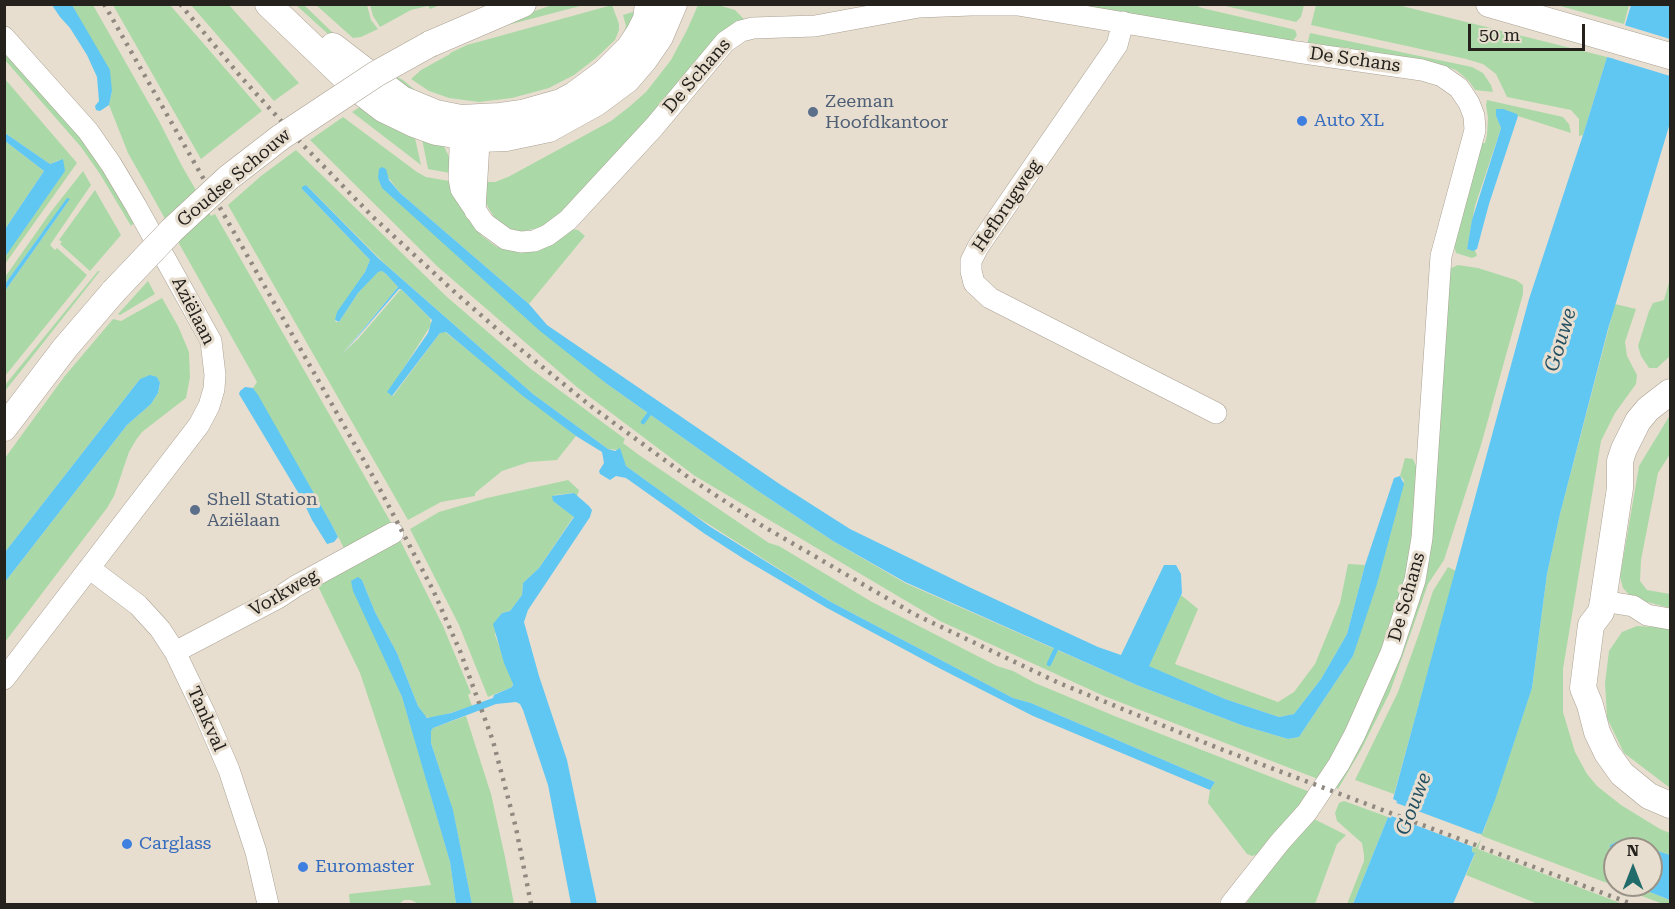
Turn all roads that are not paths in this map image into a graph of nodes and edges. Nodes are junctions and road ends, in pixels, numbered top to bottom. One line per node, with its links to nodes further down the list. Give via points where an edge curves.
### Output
1 (268, 4): 12 (main road, via 341,75 383,109 436,132)
2 (290, 4): 12 (main road, via 340,53 402,99)
3 (476, 4): 10 (main road, Goudse Schouw)
4 (523, 4): 10 (main road, Goudse Schouw)
5 (648, 4): 12 (main road, via 646,18 629,48 574,95 548,107)
6 (674, 4): 12 (main road, via 645,59 627,80 596,103 549,129 506,138)
7 (1489, 4): 11 (main road)
8 (1123, 22): 12 (street, De Schans, via 1018,5 972,5 919,7 815,26 748,29 725,42 568,220 548,235 528,241 506,239 484,223 461,189 459,178); 16 (street, Hefbrugweg, via 1117,45 978,247 971,271 974,283 990,298); 26 (street, De Schans, via 1422,70 1442,76 1459,88 1475,123 1471,152 1441,256 1422,538 1415,580 1391,653 1339,764 1307,812)
9 (4, 37): 19 (street, Aziëlaan, via 88,131 111,164 211,341 215,361 214,389 199,425)
10 (424, 38): 13 (main road, Goudse Schouw, via 363,62 271,124 170,209)
11 (1671, 56)
12 (470, 128)
13 (110, 284): 15 (main road, Goudse Schouw); 17 (main road, Goudse Schouw)
14 (1669, 394): 20 (main road, via 1620,488)
15 (4, 400)
16 (1216, 413)
17 (4, 428)
18 (393, 533): 22 (street, Vorkweg)
19 (89, 568): 22 (street, Tankval, via 138,605); 23 (street, Aziëlaan)
20 (1602, 607): 21 (street, via 1633,606 1647,615); 24 (main road, via 1607,626 1597,689 1590,705 1597,732 1622,774 1649,796)
21 (1671, 619)
22 (175, 652): 25 (street, Tankval, via 229,770 256,852)
23 (4, 679)
24 (1671, 805)
25 (268, 904)
26 (1231, 904)

